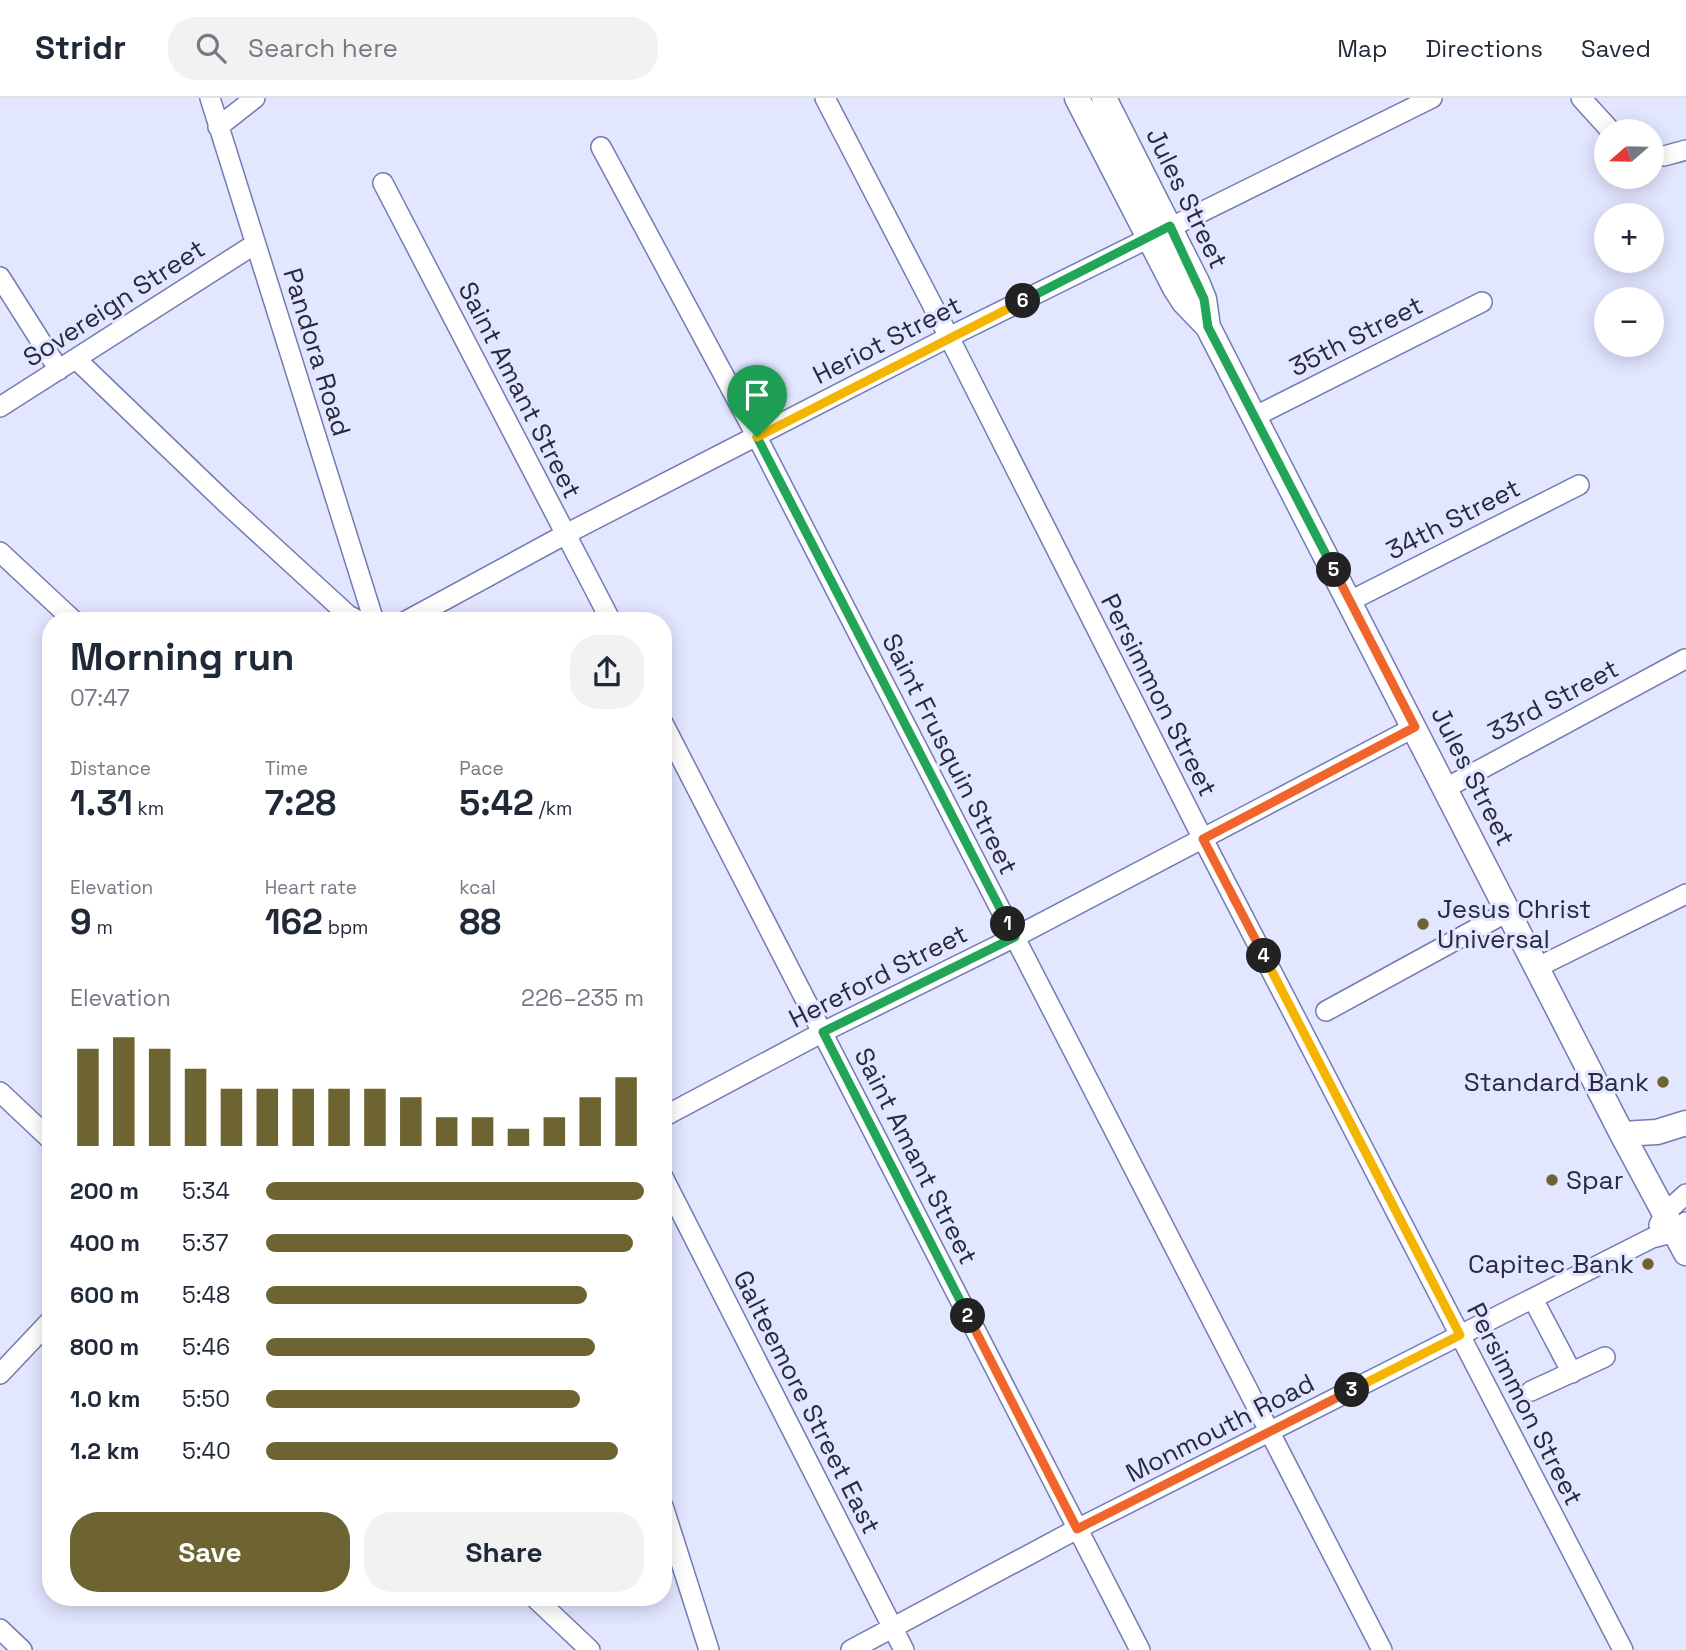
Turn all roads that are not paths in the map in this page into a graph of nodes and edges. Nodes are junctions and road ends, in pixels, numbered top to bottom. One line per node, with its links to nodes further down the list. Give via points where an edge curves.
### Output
1 (209, 98): 9 (street, Pandora Road)
2 (255, 98): 9 (street)
3 (825, 98): 20 (street, Persimmon Street)
4 (1077, 98): 15 (main road, Jules Street)
5 (1104, 98): 14 (main road, Jules Street)
6 (1432, 98): 14 (street, Heriot Street)
7 (1581, 98): 8 (street)
8 (1600, 119)
9 (218, 127): 16 (street, Pandora Road)
10 (601, 147): 25 (street, Saint Frusquin Street)
11 (1686, 150): 12 (street)
12 (1664, 156)
13 (383, 183): 27 (street, Saint Amant Street)
14 (1170, 226): 15 (street, Heriot Street); 19 (main road, Jules Street, via 1204,299)
15 (1148, 238): 19 (main road, Jules Street, via 1179,295); 20 (street, Heriot Street)
16 (255, 244): 21 (street, Sovereign Street); 32 (street, Pandora Road)
17 (0, 277): 22 (street)
18 (1482, 302): 24 (street, 35th Street)
19 (1208, 327): 24 (main road, Jules Street)
20 (949, 337): 25 (street, Heriot Street); 39 (street, Persimmon Street)
21 (76, 359): 22 (street, Sovereign Street); 31 (street)
22 (59, 370): 23 (street, Sovereign Street)
23 (0, 407)
24 (1254, 417): 29 (main road, Jules Street)
25 (757, 437): 27 (street, Heriot Street); 42 (street, Saint Frusquin Street)
26 (1579, 485): 29 (street, 34th Street)
27 (566, 534): 33 (street, Heriot Street); 34 (street, Saint Amant Street)
28 (0, 552): 30 (street)
29 (1350, 601): 36 (main road, Jules Street)
30 (64, 612)
31 (345, 612)
32 (371, 612)
33 (423, 612)
34 (606, 612)
35 (1685, 659): 38 (street, 33rd Street)
36 (1415, 727): 38 (main road, Jules Street); 39 (street, Hereford Street)
37 (672, 740): 45 (street, Saint Amant Street)
38 (1446, 788): 41 (main road, Jules Street)
39 (1203, 839): 42 (street, Hereford Street); 56 (street, Persimmon Street)
40 (1686, 894): 43 (street)
41 (1509, 911): 43 (main road, Jules Street); 44 (street)
42 (1015, 937): 45 (street, Hereford Street); 61 (street, Saint Frusquin Street)
43 (1538, 967): 50 (main road, Jules Street)
44 (1326, 1011)
45 (823, 1032): 47 (street, Hereford Street); 62 (street, Saint Amant Street)
46 (0, 1092): 49 (street)
47 (672, 1112)
48 (1686, 1123): 50 (main road, via 1657,1132)
49 (42, 1132)
50 (1622, 1134): 53 (main road, Jules Street)
51 (1686, 1194): 53 (street, Monmouth Road)
52 (672, 1195): 66 (street, Galteemore Street East)
53 (1673, 1232): 54 (street, Monmouth Road)
54 (1533, 1299): 56 (street, Monmouth Road); 58 (street)
55 (42, 1330): 59 (street)
56 (1460, 1335): 61 (street, Monmouth Road); 74 (street, Persimmon Street)
57 (1605, 1357): 58 (street)
58 (1572, 1373): 60 (street)
59 (0, 1374)
60 (1531, 1391)
61 (1270, 1433): 62 (street, Monmouth Road); 73 (street, Saint Frusquin Street)
62 (1077, 1529): 66 (street, Monmouth Road); 72 (street, Saint Amant Street)
63 (672, 1534): 69 (street)
64 (543, 1606): 68 (street)
65 (0, 1629): 67 (street)
66 (893, 1629): 70 (street, Monmouth Road); 71 (street, Galteemore Street East)
67 (22, 1650)
68 (590, 1650)
69 (709, 1650)
70 (851, 1650)
71 (904, 1650)
72 (1140, 1650)
73 (1382, 1650)
74 (1623, 1650)

